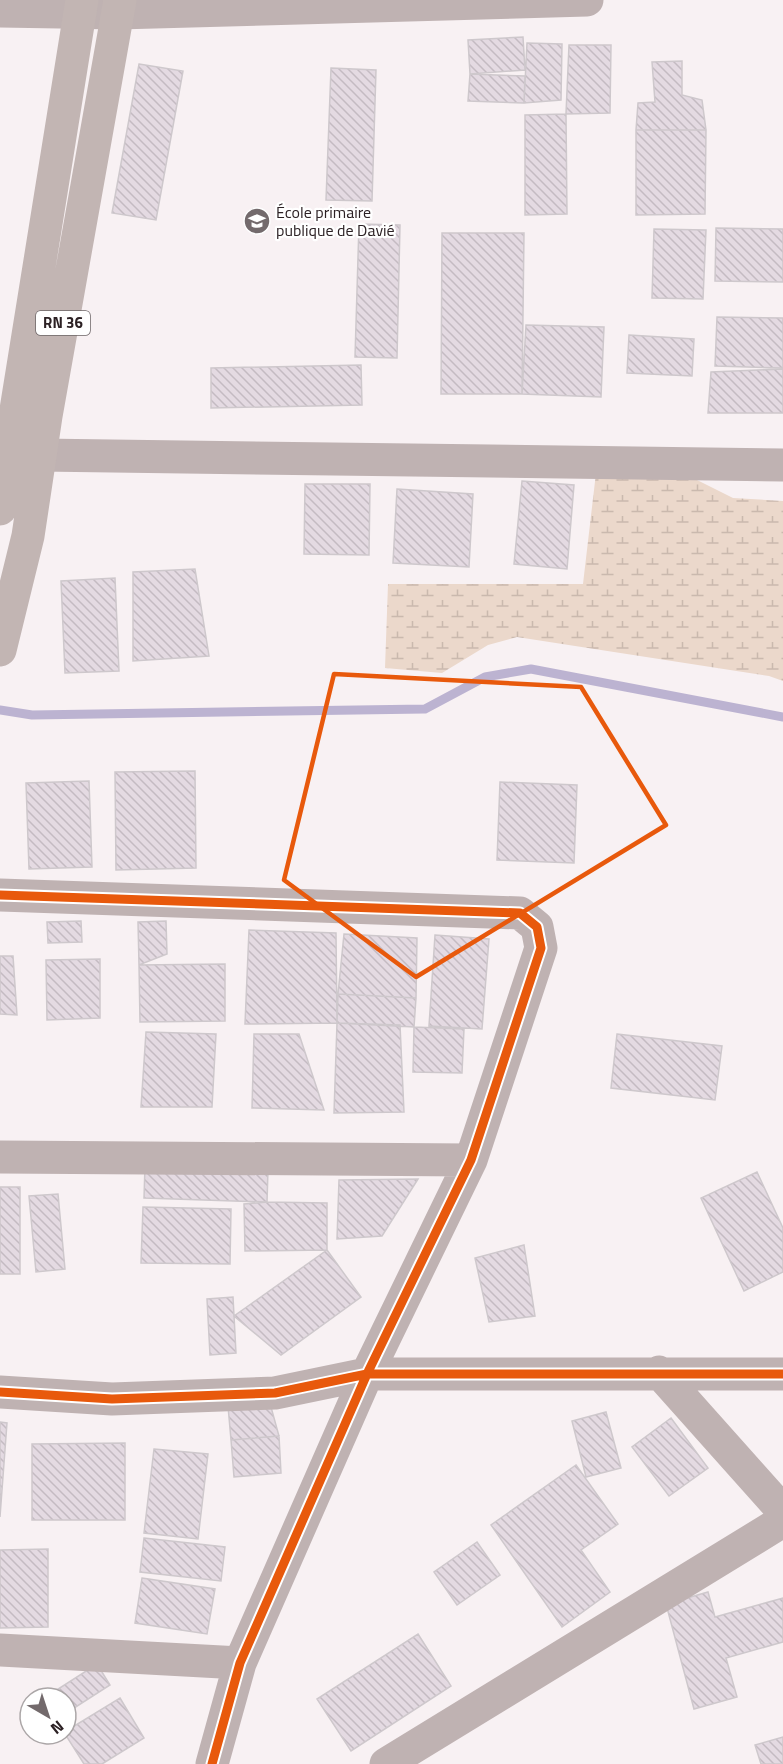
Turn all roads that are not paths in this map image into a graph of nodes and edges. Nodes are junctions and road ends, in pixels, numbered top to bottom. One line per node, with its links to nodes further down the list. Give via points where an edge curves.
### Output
1 (587, 0): 3 (street)
2 (81, 6): 3 (street); 4 (street); 5 (main road, RN 36)
3 (119, 6): 5 (main road, RN 36)
4 (0, 11)
5 (17, 454): 6 (street); 7 (main road, RN 36); 8 (main road, RN 36, via 28,536)
6 (783, 465)
7 (0, 509)
8 (1, 647)
9 (0, 895): 11 (street, via 520,913 537,927 541,948)
10 (0, 1157): 11 (street)
11 (471, 1160): 13 (street)
12 (659, 1372): 13 (street); 14 (street); 16 (street)
13 (367, 1374): 15 (street, via 275,1393 112,1400); 19 (street)
14 (783, 1374)
15 (0, 1392)
16 (783, 1510)
17 (783, 1521): 21 (street)
18 (0, 1650): 19 (street)
19 (240, 1663): 20 (street)
20 (212, 1764)
21 (386, 1764)

